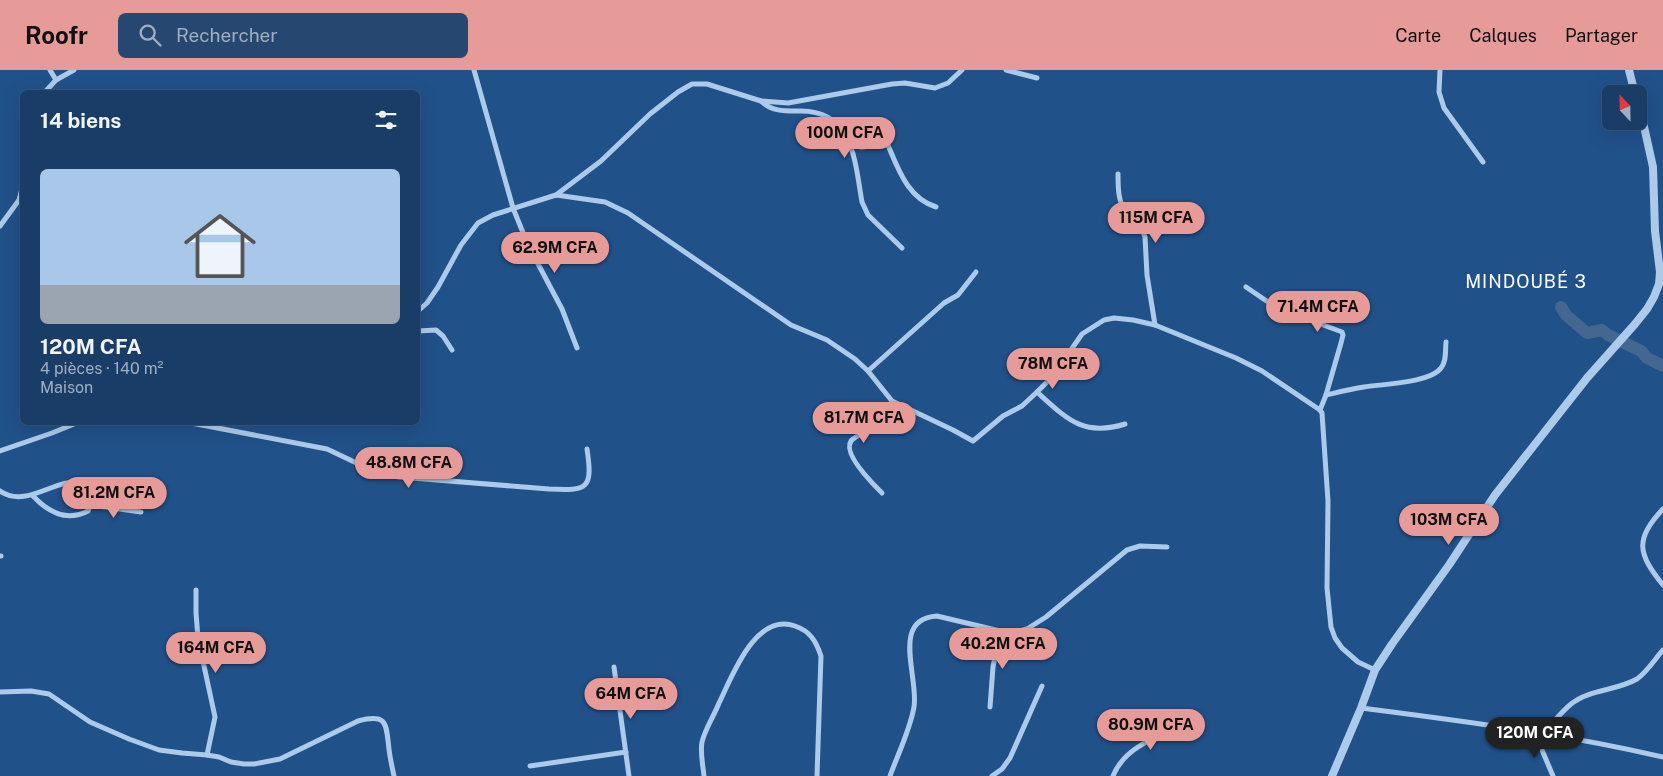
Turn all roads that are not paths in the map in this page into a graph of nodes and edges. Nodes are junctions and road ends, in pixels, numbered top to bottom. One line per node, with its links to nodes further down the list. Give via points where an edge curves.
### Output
1 (50, 70): 9 (street)
2 (74, 70): 9 (street)
3 (474, 70): 20 (street)
4 (962, 70): 12 (street, via 948,83 935,88 905,83 797,103)
5 (1006, 70): 8 (street)
6 (1440, 70): 15 (street, via 1439,92 1444,108)
7 (1629, 70): 10 (street)
8 (1037, 78)
9 (56, 80): 11 (street)
10 (1633, 85)
11 (47, 90)
12 (760, 101): 14 (street, via 767,108 821,114); 17 (street, via 707,84 683,88 650,114 601,161)
13 (1645, 130): 53 (street, via 1653,167 1660,284 1650,303 1625,335 1495,495)
14 (845, 133): 19 (street, via 849,133 861,146 887,143 914,195); 22 (street, via 854,157 864,208)
15 (1484, 162)
16 (1118, 174): 26 (street, via 1123,208 1144,232)
17 (556, 195): 20 (street); 31 (street, via 597,200 615,206 791,325 826,340)
18 (20, 196): 21 (street)
19 (936, 207)
20 (513, 208): 25 (street, via 478,223 461,245 438,287); 29 (street)
21 (0, 226)
22 (902, 248)
23 (976, 272): 31 (street, via 958,295)
24 (1246, 286): 33 (street, via 1268,302 1342,332 1342,343)
25 (420, 309)
26 (1155, 325): 32 (street, via 1114,318 1089,328); 35 (street, via 1262,370)
27 (420, 332): 30 (street, via 436,330)
28 (1446, 342): 33 (street, via 1445,359 1435,373)
29 (578, 348)
30 (452, 350)
31 (868, 371): 34 (street)
32 (1037, 392): 34 (street, via 973,441); 36 (street, via 1067,418 1081,425 1109,429)
33 (1326, 395): 35 (street)
34 (892, 401): 42 (street, via 882,420 851,440 849,447 864,474)
35 (1320, 410): 53 (street, via 1324,421 1328,501 1330,627 1345,651)
36 (1125, 424)
37 (72, 425): 40 (street)
38 (202, 425): 39 (street, via 327,449 367,468 399,477 549,489 570,490 586,485 591,471)
39 (588, 449)
40 (0, 450)
41 (0, 491): 43 (street, via 11,496)
42 (882, 493)
43 (32, 496): 44 (street, via 57,514 76,516); 44 (street, via 58,484 82,482 88,487)
44 (91, 505): 46 (street)
45 (1663, 509): 48 (street, via 1648,525 1643,537 1643,551 1647,563)
46 (141, 512)
47 (1167, 548): 50 (street, via 1130,548 1037,623 1019,631)
48 (1663, 585)
49 (196, 590): 62 (street, via 198,638 215,717)
50 (1000, 631): 56 (street); 69 (street, via 937,616 927,616 918,622 910,639 914,707)
51 (1663, 650): 60 (street, via 1638,678 1576,701)
52 (614, 667): 61 (street)
53 (1375, 670): 57 (street)
54 (1042, 686): 70 (street, via 1010,758)
55 (0, 692): 62 (street, via 50,694 90,722 115,734 159,750)
56 (990, 707)
57 (1361, 708): 59 (street); 72 (street)
58 (1185, 724): 71 (street, via 1132,751 1117,766)
59 (1536, 732): 60 (street); 73 (street)
60 (1544, 733): 63 (street)
61 (626, 752): 64 (street); 66 (street)
62 (208, 755): 65 (street, via 231,762 265,763 294,754 358,720 380,718 388,727)
63 (1663, 757)
64 (530, 766)
65 (394, 776)
66 (629, 776)
67 (704, 776): 68 (street, via 702,742 741,659 761,633 775,626 790,624 812,637 821,656)
68 (817, 776)
69 (890, 776)
70 (992, 776)
71 (1113, 776)
72 (1332, 776)
73 (1553, 776)

